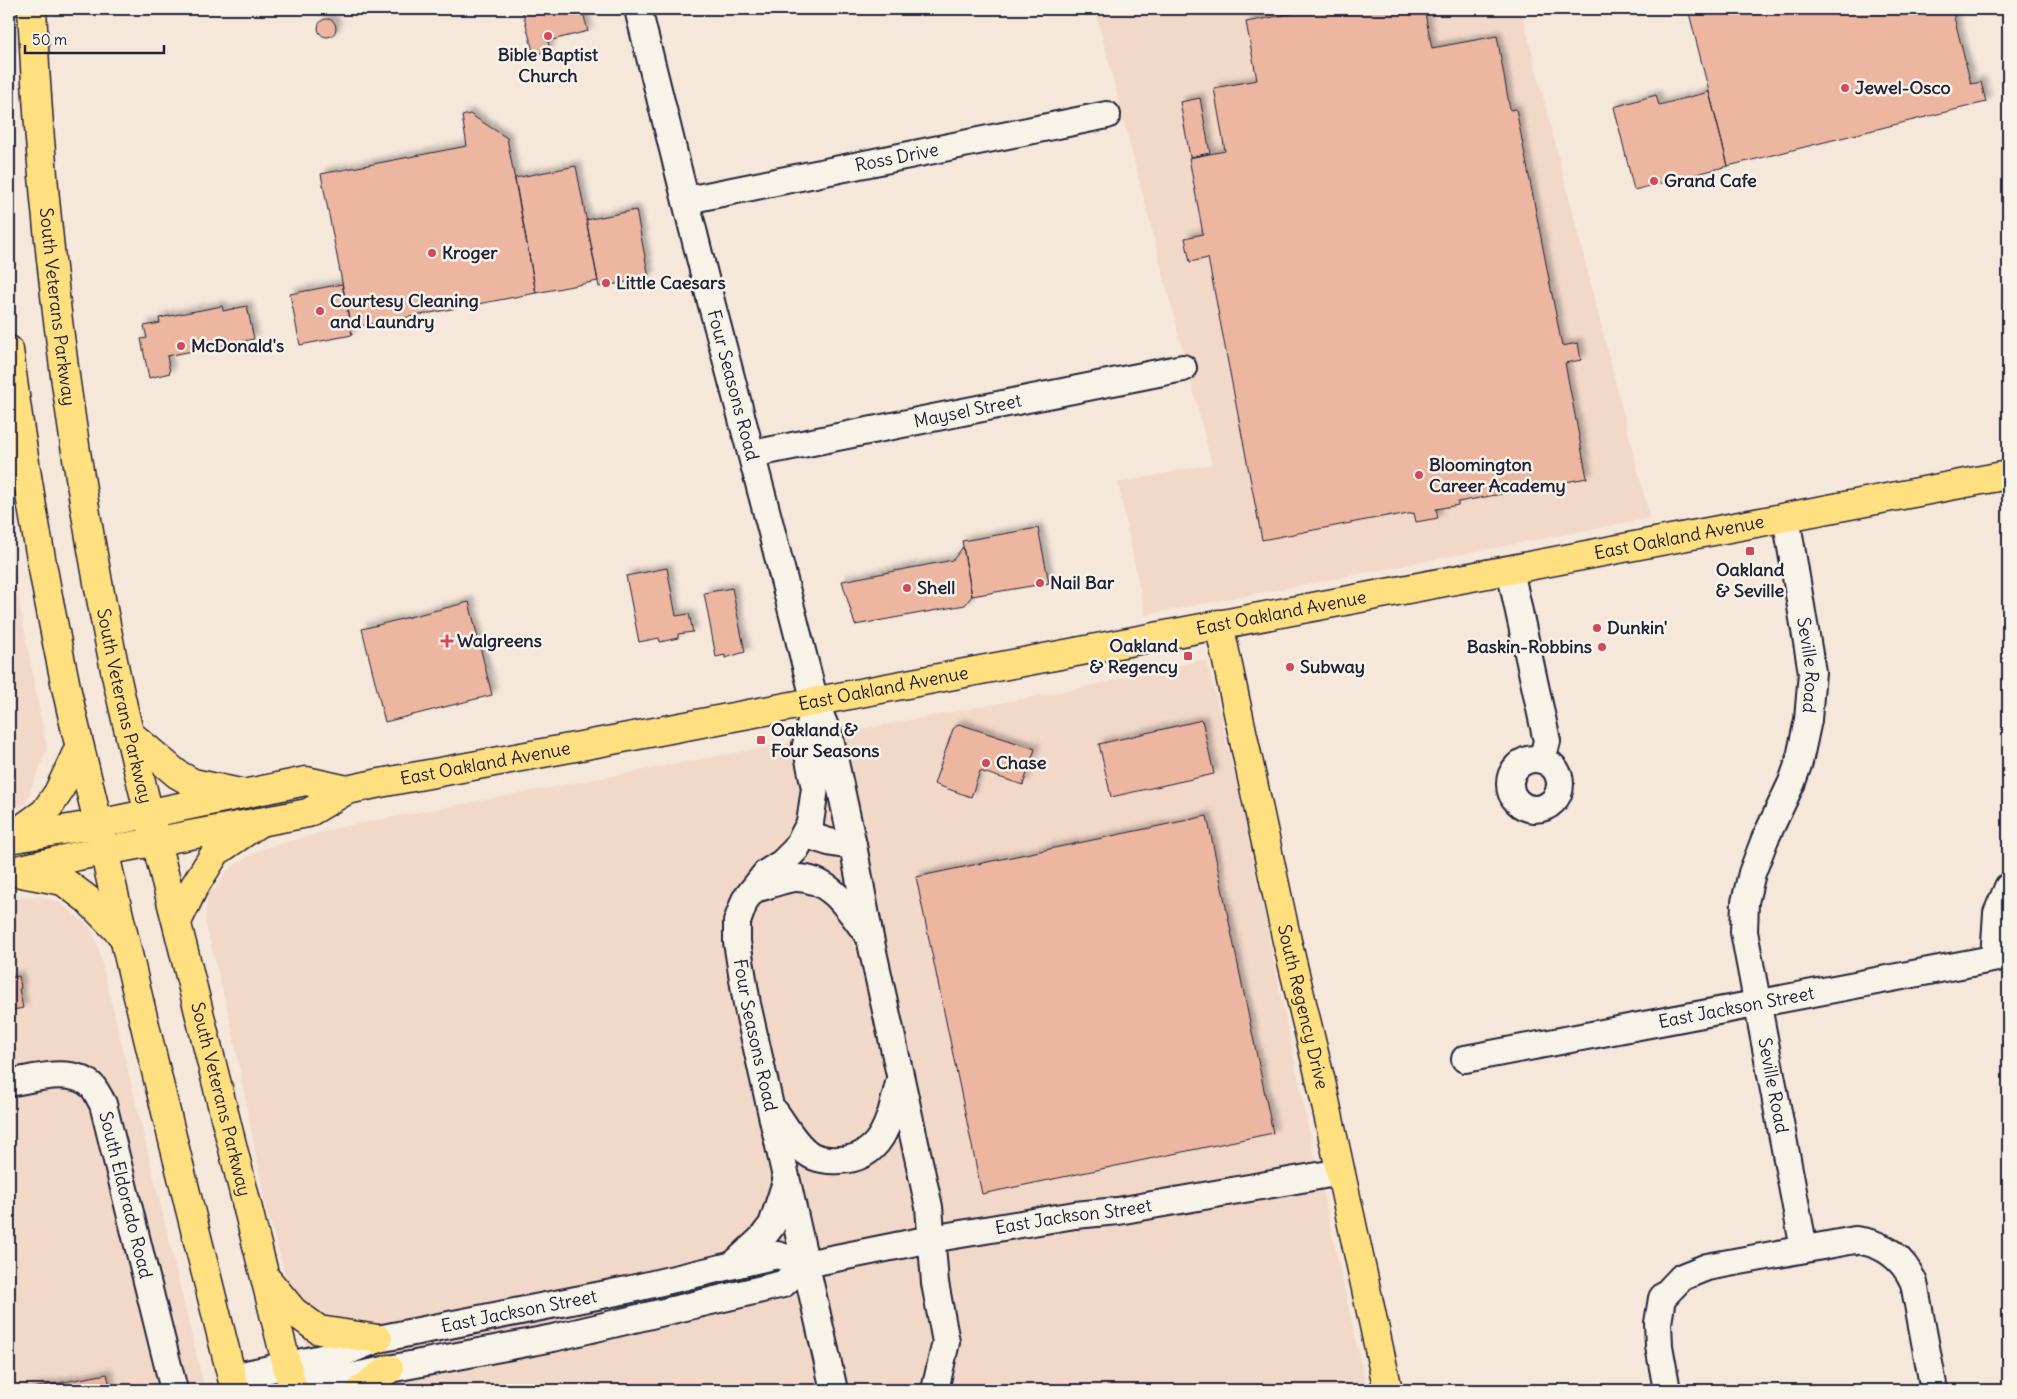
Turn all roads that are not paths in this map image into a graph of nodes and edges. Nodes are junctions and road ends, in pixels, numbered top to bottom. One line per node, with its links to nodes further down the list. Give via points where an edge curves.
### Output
1 (32, 9): 13 (main road, South Veterans Parkway, via 40,144 66,382 88,526)
2 (638, 9): 4 (street, Four Seasons Road)
3 (1107, 115): 4 (street, Ross Drive)
4 (686, 200): 7 (street, Four Seasons Road)
5 (9, 350): 14 (main road, via 46,588)
6 (1184, 368): 7 (street, Maysel Street)
7 (752, 454): 12 (street, Four Seasons Road)
8 (2008, 475): 9 (main road, East Oakland Avenue)
9 (1786, 517): 10 (main road, East Oakland Avenue); 33 (street, Seville Road, via 1812,672 1808,720 1799,762 1765,839 1745,902 1746,946)
10 (1510, 570): 11 (main road, East Oakland Avenue); 15 (street, via 1547,741)
11 (1219, 624): 12 (main road, East Oakland Avenue); 38 (main road, South Regency Drive, via 1287,941)
12 (814, 702): 16 (main road, East Oakland Avenue); 21 (street, Four Seasons Road, via 806,745 815,788 814,805); 24 (street, Four Seasons Road, via 830,739)
13 (131, 735): 17 (main road, via 193,783); 18 (main road, South Veterans Parkway)
14 (79, 748): 20 (main road); 22 (main road, via 58,793 45,812)
15 (1542, 760)
16 (348, 790): 17 (main road, East Oakland Avenue, via 306,781); 19 (main road, East Oakland Avenue, via 308,812)
17 (240, 794): 18 (main road, East Oakland Avenue)
18 (150, 813): 20 (main road, East Oakland Avenue); 23 (main road, South Veterans Parkway)
19 (260, 822): 23 (main road, East Oakland Avenue); 29 (main road, via 216,852)
20 (98, 824): 22 (main road, East Oakland Avenue); 25 (main road)
21 (806, 834): 24 (street, via 838,845); 28 (street, Four Seasons Road, via 782,864 766,873)
22 (9, 838)
23 (157, 842): 25 (main road, East Oakland Avenue); 29 (main road, South Veterans Parkway)
24 (853, 845): 31 (street, Four Seasons Road)
25 (105, 852): 26 (main road, East Oakland Avenue); 30 (main road)
26 (10, 872): 30 (main road, via 63,881 87,898)
27 (2008, 887): 32 (street, via 1997,913)
28 (754, 888): 31 (street, via 794,878 820,882 834,892); 37 (street, Four Seasons Road, via 740,911 737,942 746,1004)
29 (177, 922): 44 (main road, South Veterans Parkway)
30 (122, 935): 49 (main road)
31 (870, 938): 35 (street, Four Seasons Road)
32 (2001, 957): 33 (street, East Jackson Street)
33 (1758, 1003): 34 (street, East Jackson Street); 41 (street, Seville Road)
34 (1465, 1058)
35 (900, 1075): 37 (street, via 891,1117 880,1140 867,1152 850,1160 831,1161 809,1154); 40 (street, Four Seasons Road, via 929,1208)
36 (9, 1083): 51 (street, South Eldorado Road, via 58,1074 80,1079 92,1087 103,1104)
37 (768, 1103): 39 (street, Four Seasons Road)
38 (1341, 1172): 40 (street, East Jackson Street, via 1118,1211); 55 (main road, South Regency Drive)
39 (786, 1182): 42 (street, Four Seasons Road); 43 (street, via 772,1225)
40 (931, 1239): 42 (street, East Jackson Street); 54 (street, Four Seasons Road, via 946,1342)
41 (1804, 1249): 56 (street, via 1707,1267 1682,1277 1662,1298 1658,1323); 57 (street, via 1865,1241 1883,1247 1899,1258 1914,1283)
42 (806, 1264): 43 (street, East Jackson Street, via 777,1255); 46 (street, East Jackson Street, via 783,1284); 53 (street, Four Seasons Road)
43 (731, 1267): 45 (street, East Jackson Street)
44 (264, 1276): 47 (main road, via 292,1311 319,1330); 50 (main road, South Veterans Parkway)
45 (627, 1290): 46 (street); 47 (street, East Jackson Street)
46 (696, 1304): 48 (street, East Jackson Street, via 553,1338)
47 (378, 1339): 50 (street, East Jackson Street, via 341,1354)
48 (389, 1369): 50 (street, East Jackson Street); 52 (main road)
49 (234, 1384): 50 (street, East Jackson Street)
50 (290, 1384)
51 (174, 1390)
52 (361, 1390)
53 (834, 1390)
54 (935, 1390)
55 (1388, 1390)
56 (1667, 1390)
57 (1934, 1390)

